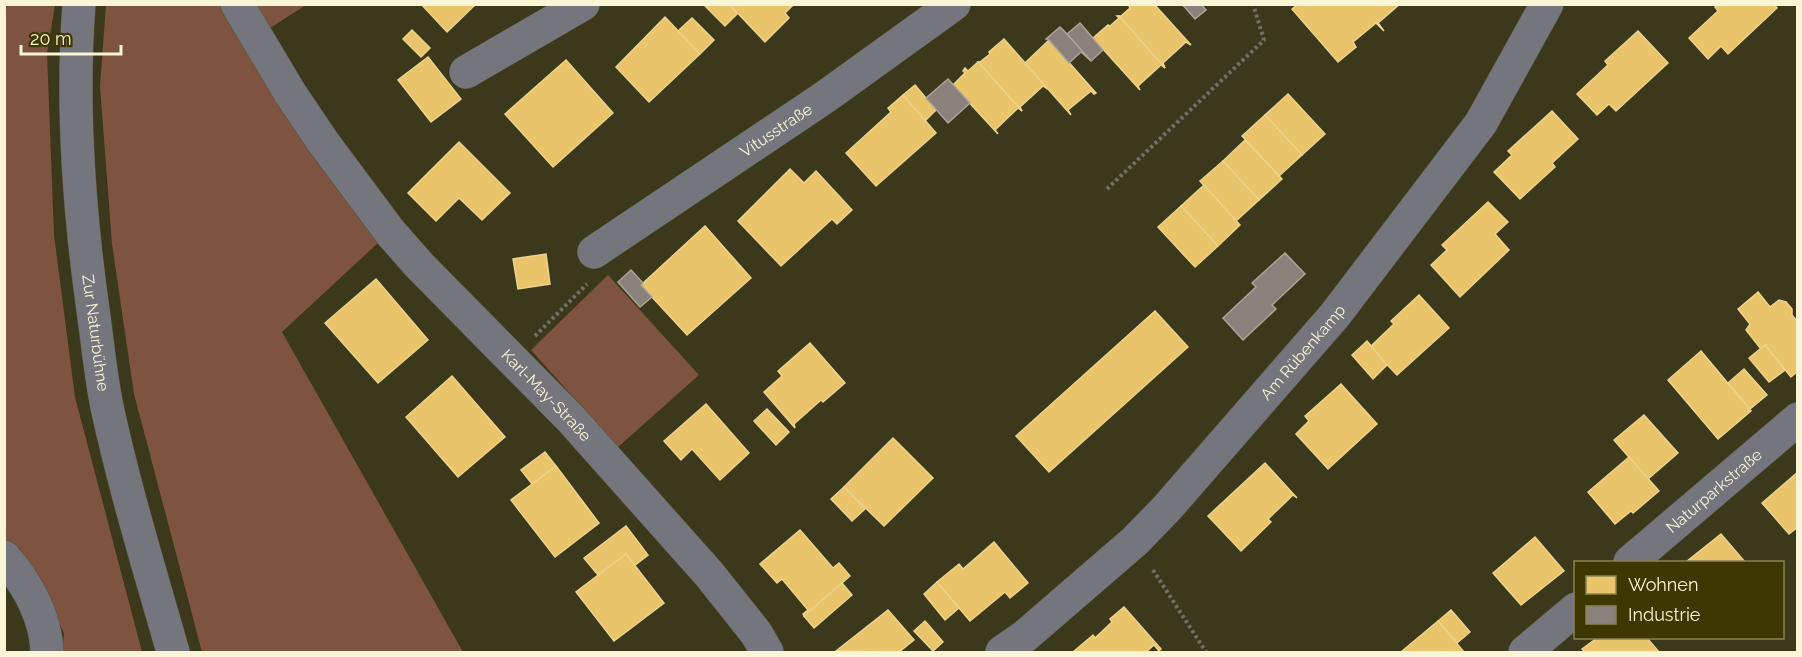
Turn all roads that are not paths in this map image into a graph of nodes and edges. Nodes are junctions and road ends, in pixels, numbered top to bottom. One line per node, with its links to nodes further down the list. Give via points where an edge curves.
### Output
1 (79, 4): 13 (street, Zur Naturbühne, via 75,118 85,256 107,405)
2 (237, 4): 14 (street, Karl-May-Straße, via 290,93 390,232 571,419 709,574)
3 (583, 4): 6 (street)
4 (954, 4): 7 (street, Vitusstraße, via 816,103)
5 (1547, 4): 15 (street, Am Rübenkamp, via 1481,123 1335,315 1135,541)
6 (466, 72)
7 (594, 252)
8 (1797, 419): 10 (street, Naturparkstraße)
9 (4, 556): 12 (street, via 38,609)
10 (1631, 561)
11 (1574, 610): 16 (street)
12 (47, 652)
13 (173, 652)
14 (767, 652)
15 (1002, 652)
16 (1525, 652)

